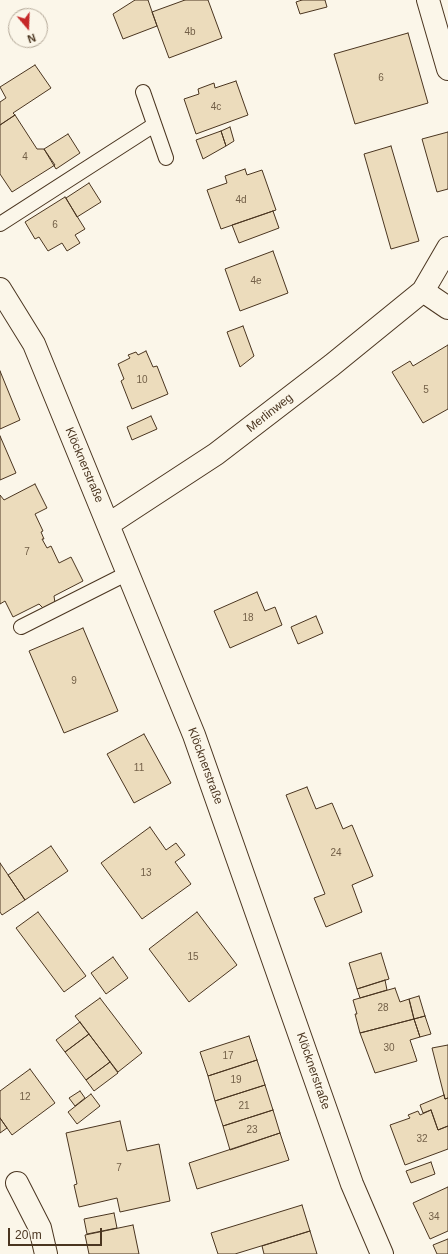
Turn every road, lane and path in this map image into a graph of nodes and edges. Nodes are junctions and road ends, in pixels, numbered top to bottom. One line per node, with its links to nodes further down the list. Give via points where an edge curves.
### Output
1 (428, 0): 2 (street)
2 (448, 69)
3 (142, 92): 4 (lane)
4 (154, 125): 5 (lane); 6 (lane)
5 (166, 158)
6 (0, 224)
7 (448, 248): 9 (street, Merlinweg)
8 (0, 289): 11 (street, Klöcknerstraße, via 34,344)
9 (423, 291): 10 (street); 11 (street, Merlinweg, via 216,454)
10 (448, 308)
11 (109, 524): 12 (street, Klöcknerstraße)
12 (128, 573): 13 (lane); 16 (street, Klöcknerstraße, via 194,735 352,1184)
13 (21, 627)
14 (17, 1183): 15 (street, via 40,1228)
15 (46, 1254)
16 (382, 1254)

